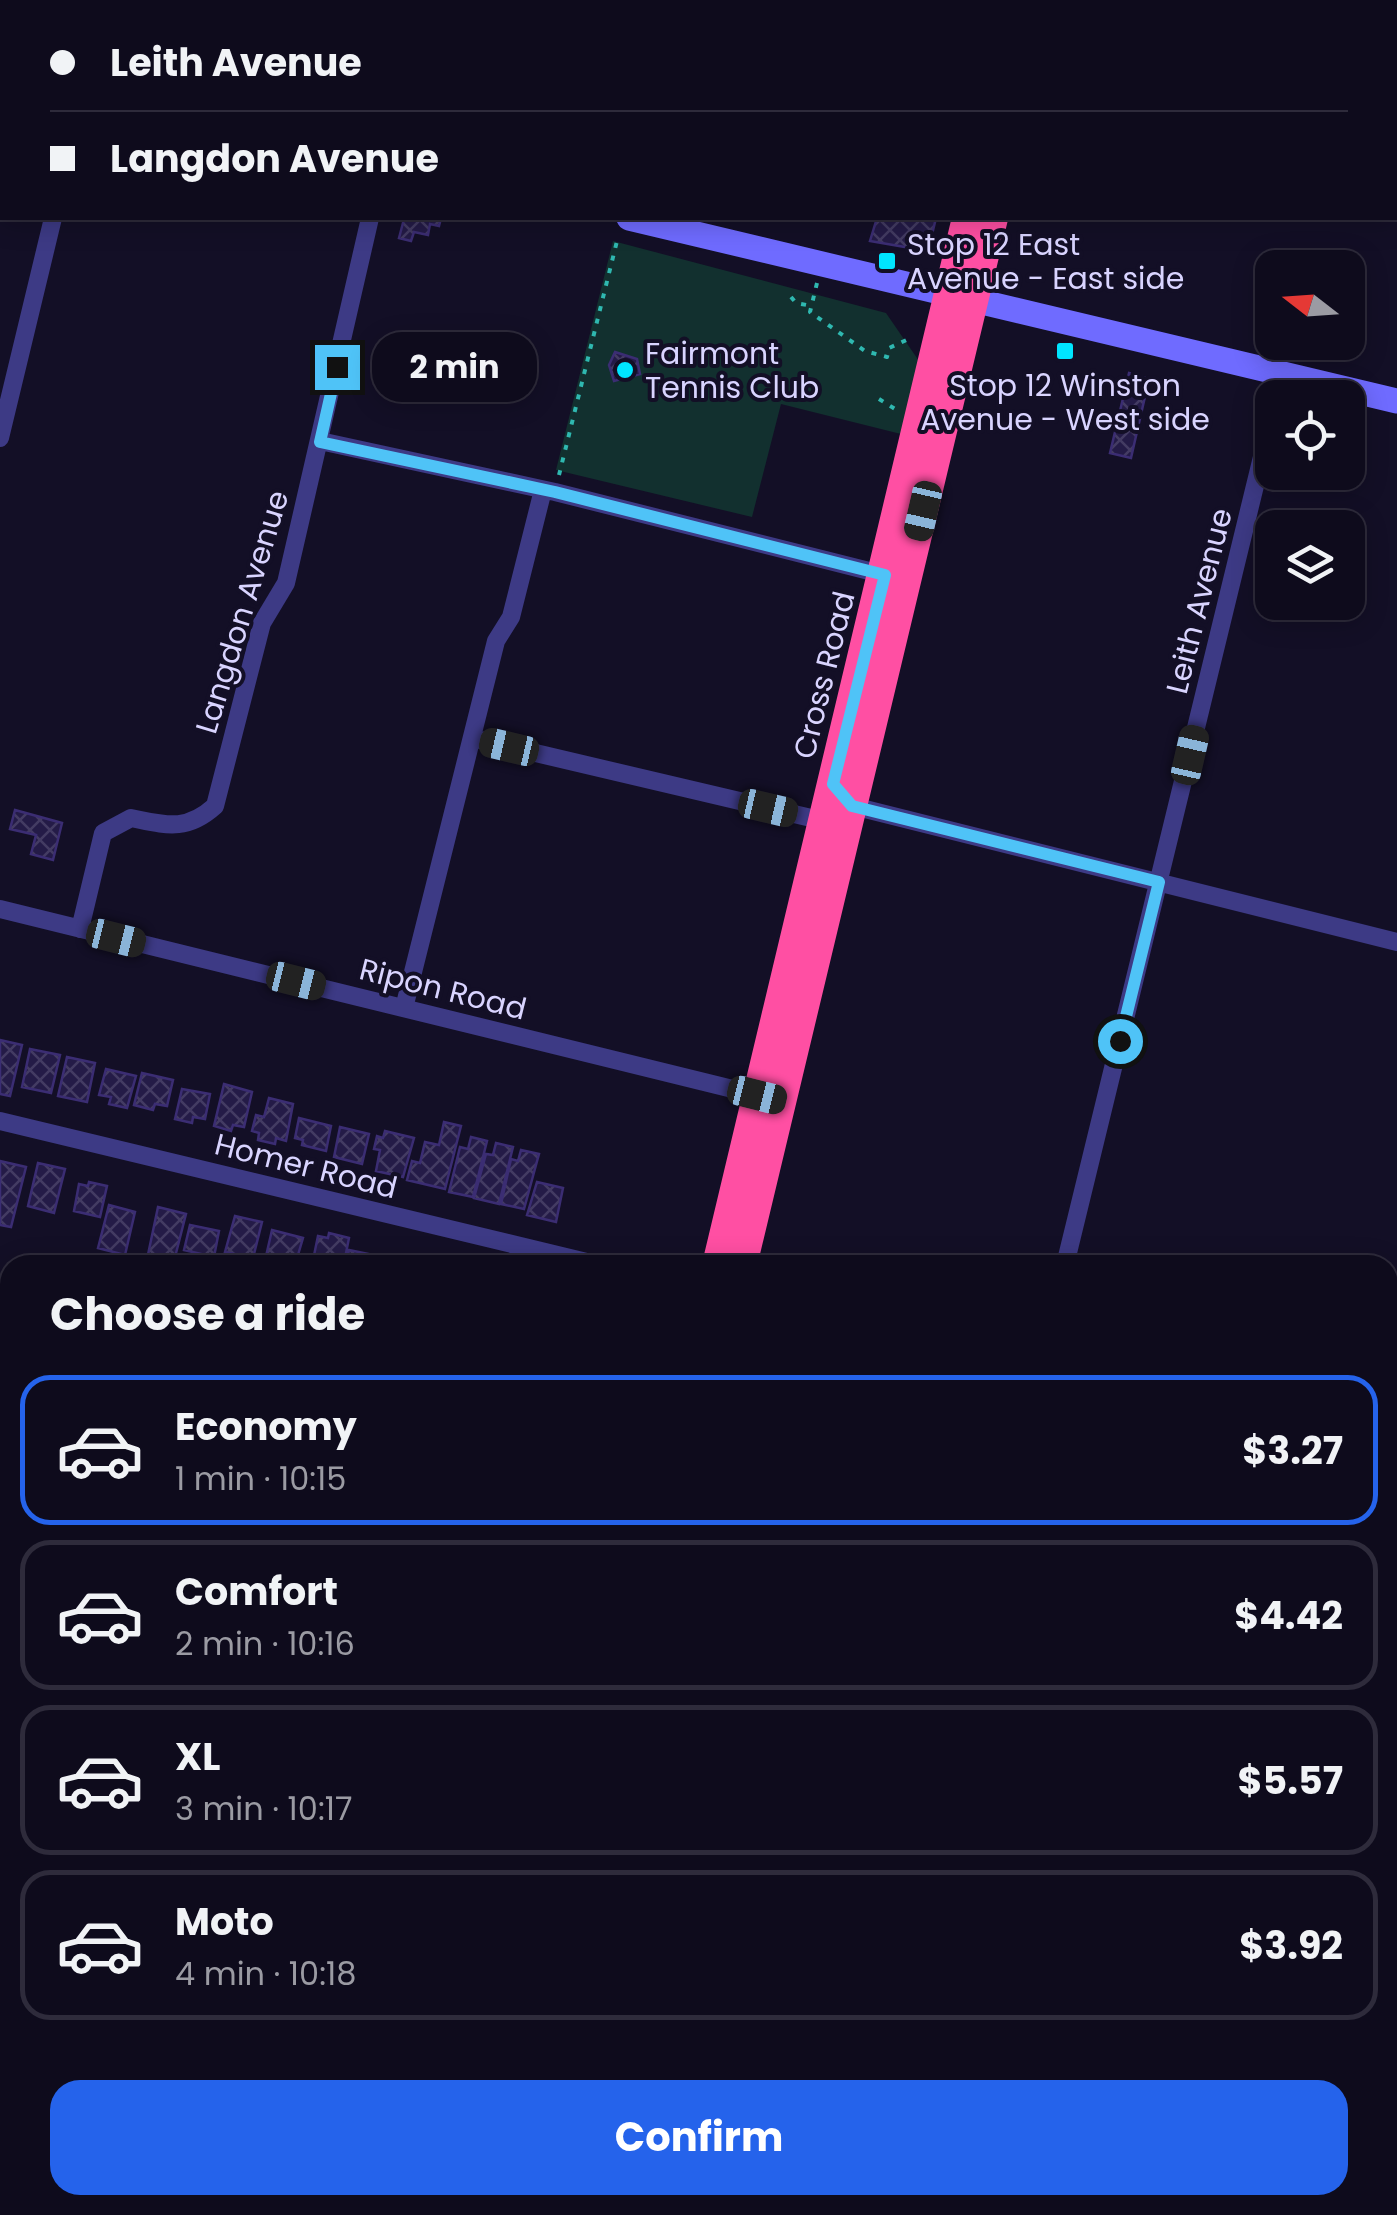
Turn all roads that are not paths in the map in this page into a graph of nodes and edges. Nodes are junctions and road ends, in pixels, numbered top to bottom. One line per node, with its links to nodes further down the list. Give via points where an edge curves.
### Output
1 (53, 220): 10 (street)
2 (370, 220): 11 (street, Langdon Avenue)
3 (967, 220): 6 (highway, Cross Road)
4 (991, 220): 6 (highway, Cross Road)
5 (624, 223): 6 (street)
6 (961, 298): 7 (street); 14 (highway, Cross Road)
7 (1258, 380)
8 (1365, 397): 9 (street)
9 (1397, 401)
10 (0, 438)
11 (320, 442): 13 (street); 21 (street, Langdon Avenue, via 286,583 262,622 215,806 178,828 131,818 103,834)
12 (1255, 486): 19 (street, Leith Avenue)
13 (549, 491): 14 (street); 15 (street, via 511,617 496,641)
14 (896, 578): 16 (highway, Cross Road)
15 (472, 738): 17 (street); 23 (street)
16 (843, 795): 17 (highway); 18 (highway, Cross Road); 19 (street)
17 (824, 821): 18 (highway); 24 (highway, Cross Road)
18 (842, 848): 24 (highway, Cross Road)
19 (1159, 882): 22 (street); 29 (street, Leith Avenue)
20 (0, 909): 21 (street, Ripon Road)
21 (80, 929): 23 (street, Ripon Road)
22 (1397, 942)
23 (404, 1008): 24 (street, Ripon Road)
24 (769, 1098): 27 (highway, Cross Road); 28 (highway, Cross Road)
25 (0, 1121): 26 (street, Homer Road)
26 (557, 1255)
27 (720, 1255)
28 (744, 1255)
29 (1067, 1255)

